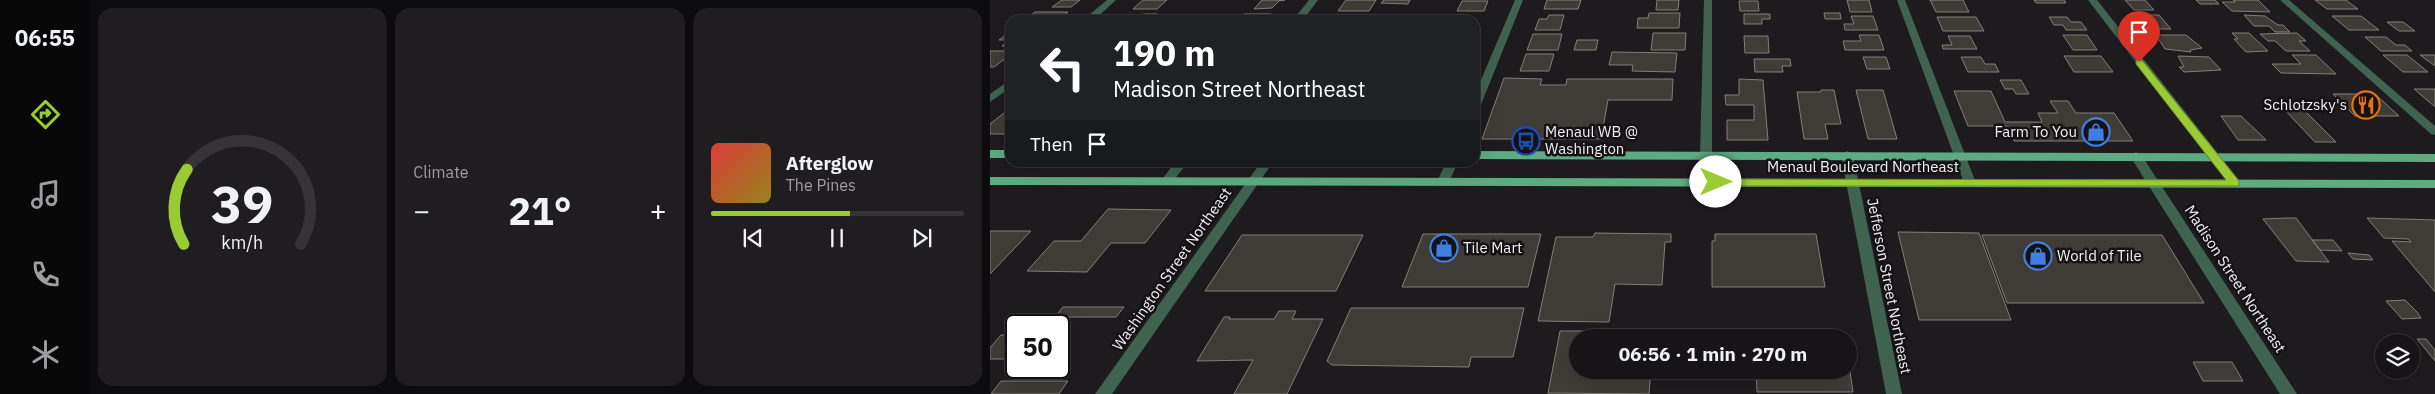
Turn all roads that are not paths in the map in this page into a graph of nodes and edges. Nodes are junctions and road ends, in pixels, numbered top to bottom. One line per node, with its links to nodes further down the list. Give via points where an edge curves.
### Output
1 (1112, 0): 8 (street)
2 (1314, 0): 9 (street)
3 (1518, 0): 11 (street)
4 (1708, 0): 17 (street)
5 (1901, 0): 19 (street)
6 (2092, 0): 21 (street)
7 (2284, 0): 13 (street)
8 (1094, 15)
9 (1302, 15)
10 (1005, 87): 12 (street)
11 (1480, 95)
12 (990, 99)
13 (2435, 132)
14 (990, 154): 15 (main road)
15 (1005, 154)
16 (1480, 155): 17 (main road, Menaul Boulevard Northeast)
17 (1706, 155): 18 (main road, Menaul Boulevard Northeast); 30 (street)
18 (1847, 155): 19 (main road, Menaul Boulevard Northeast); 32 (street, Jefferson Street Northeast)
19 (1960, 156): 20 (main road, Menaul Boulevard Northeast); 33 (street)
20 (2136, 156): 21 (main road, Menaul Boulevard Northeast); 31 (street, Madison Street Northeast)
21 (2214, 157): 22 (main road, Menaul Boulevard Northeast); 34 (street)
22 (2435, 158)
23 (1178, 167): 28 (street)
24 (1263, 167): 26 (street, Washington Street Northeast)
25 (1450, 167): 29 (street)
26 (1254, 180): 28 (main road, Menaul Boulevard Northeast); 29 (main road, Menaul Boulevard Northeast); 36 (street, Washington Street Northeast)
27 (990, 181): 28 (main road, Menaul Boulevard Northeast)
28 (1167, 181)
29 (1443, 182): 30 (main road, Menaul Boulevard Northeast)
30 (1699, 182): 32 (main road, Menaul Boulevard Northeast)
31 (2153, 182): 33 (main road, Menaul Boulevard Northeast); 34 (main road, Menaul Boulevard Northeast); 38 (street, Madison Street Northeast)
32 (1852, 183): 33 (main road, Menaul Boulevard Northeast); 37 (street, Jefferson Street Northeast)
33 (1970, 183)
34 (2235, 183): 35 (main road, Menaul Boulevard Northeast)
35 (2435, 184)
36 (1103, 394)
37 (1894, 394)
38 (2289, 394)

